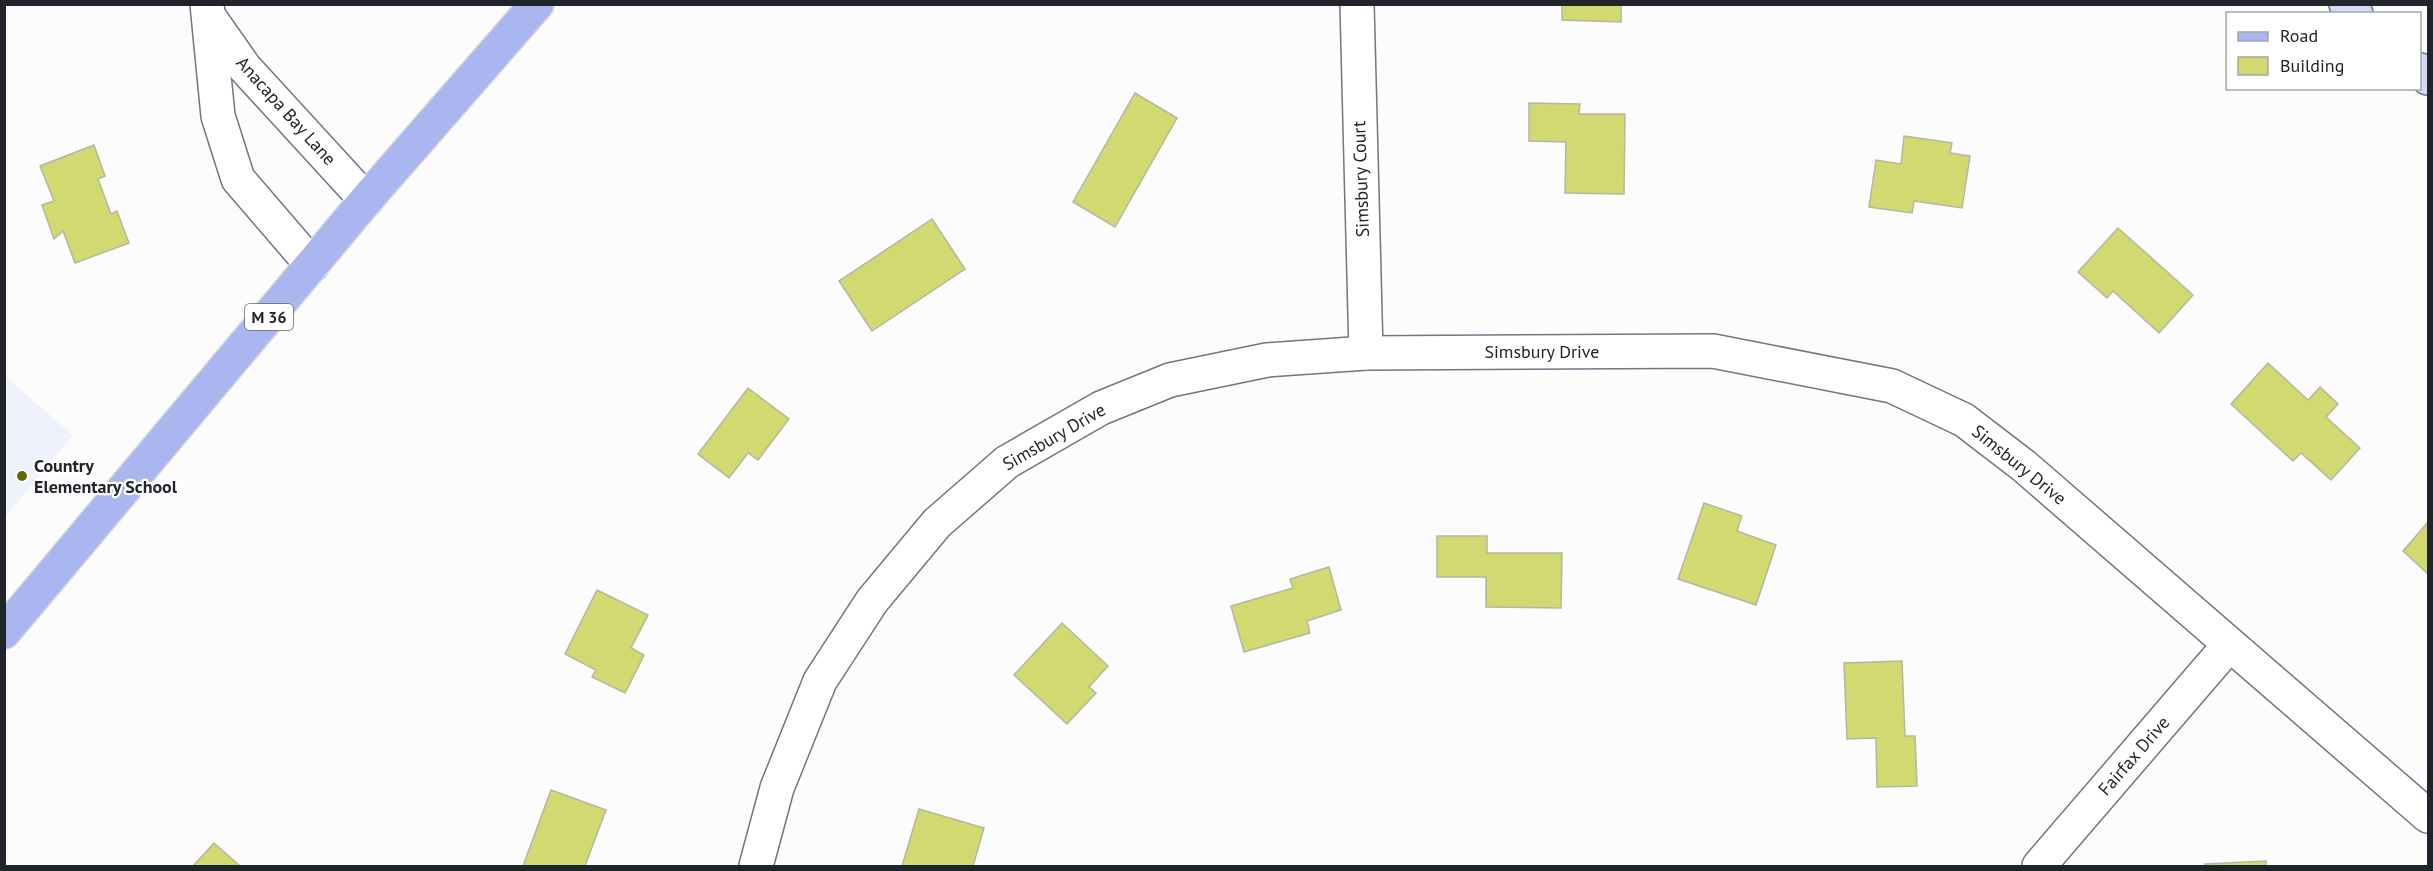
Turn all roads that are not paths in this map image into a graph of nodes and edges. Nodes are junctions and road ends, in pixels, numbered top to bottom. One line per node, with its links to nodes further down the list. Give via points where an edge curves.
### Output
1 (537, 4): 4 (main road, M 36)
2 (1356, 4): 6 (street, Simsbury Court)
3 (208, 11): 4 (street, Anacapa Bay Lane, via 245,68); 5 (street, Anacapa Bay Lane, via 218,116 238,179)
4 (366, 200): 5 (main road, M 36)
5 (312, 265): 7 (main road, M 36)
6 (1366, 353): 8 (street, Simsbury Drive, via 1713,351 1892,386 1964,420 2024,466); 10 (street, Simsbury Drive, via 1267,360 1170,380 1101,408 1007,462 937,523 872,602 820,681 777,788)
7 (4, 632)
8 (2229, 645): 9 (street, Simsbury Drive); 11 (street, Fairfax Drive)
9 (2428, 816)
10 (756, 867)
11 (2039, 867)

